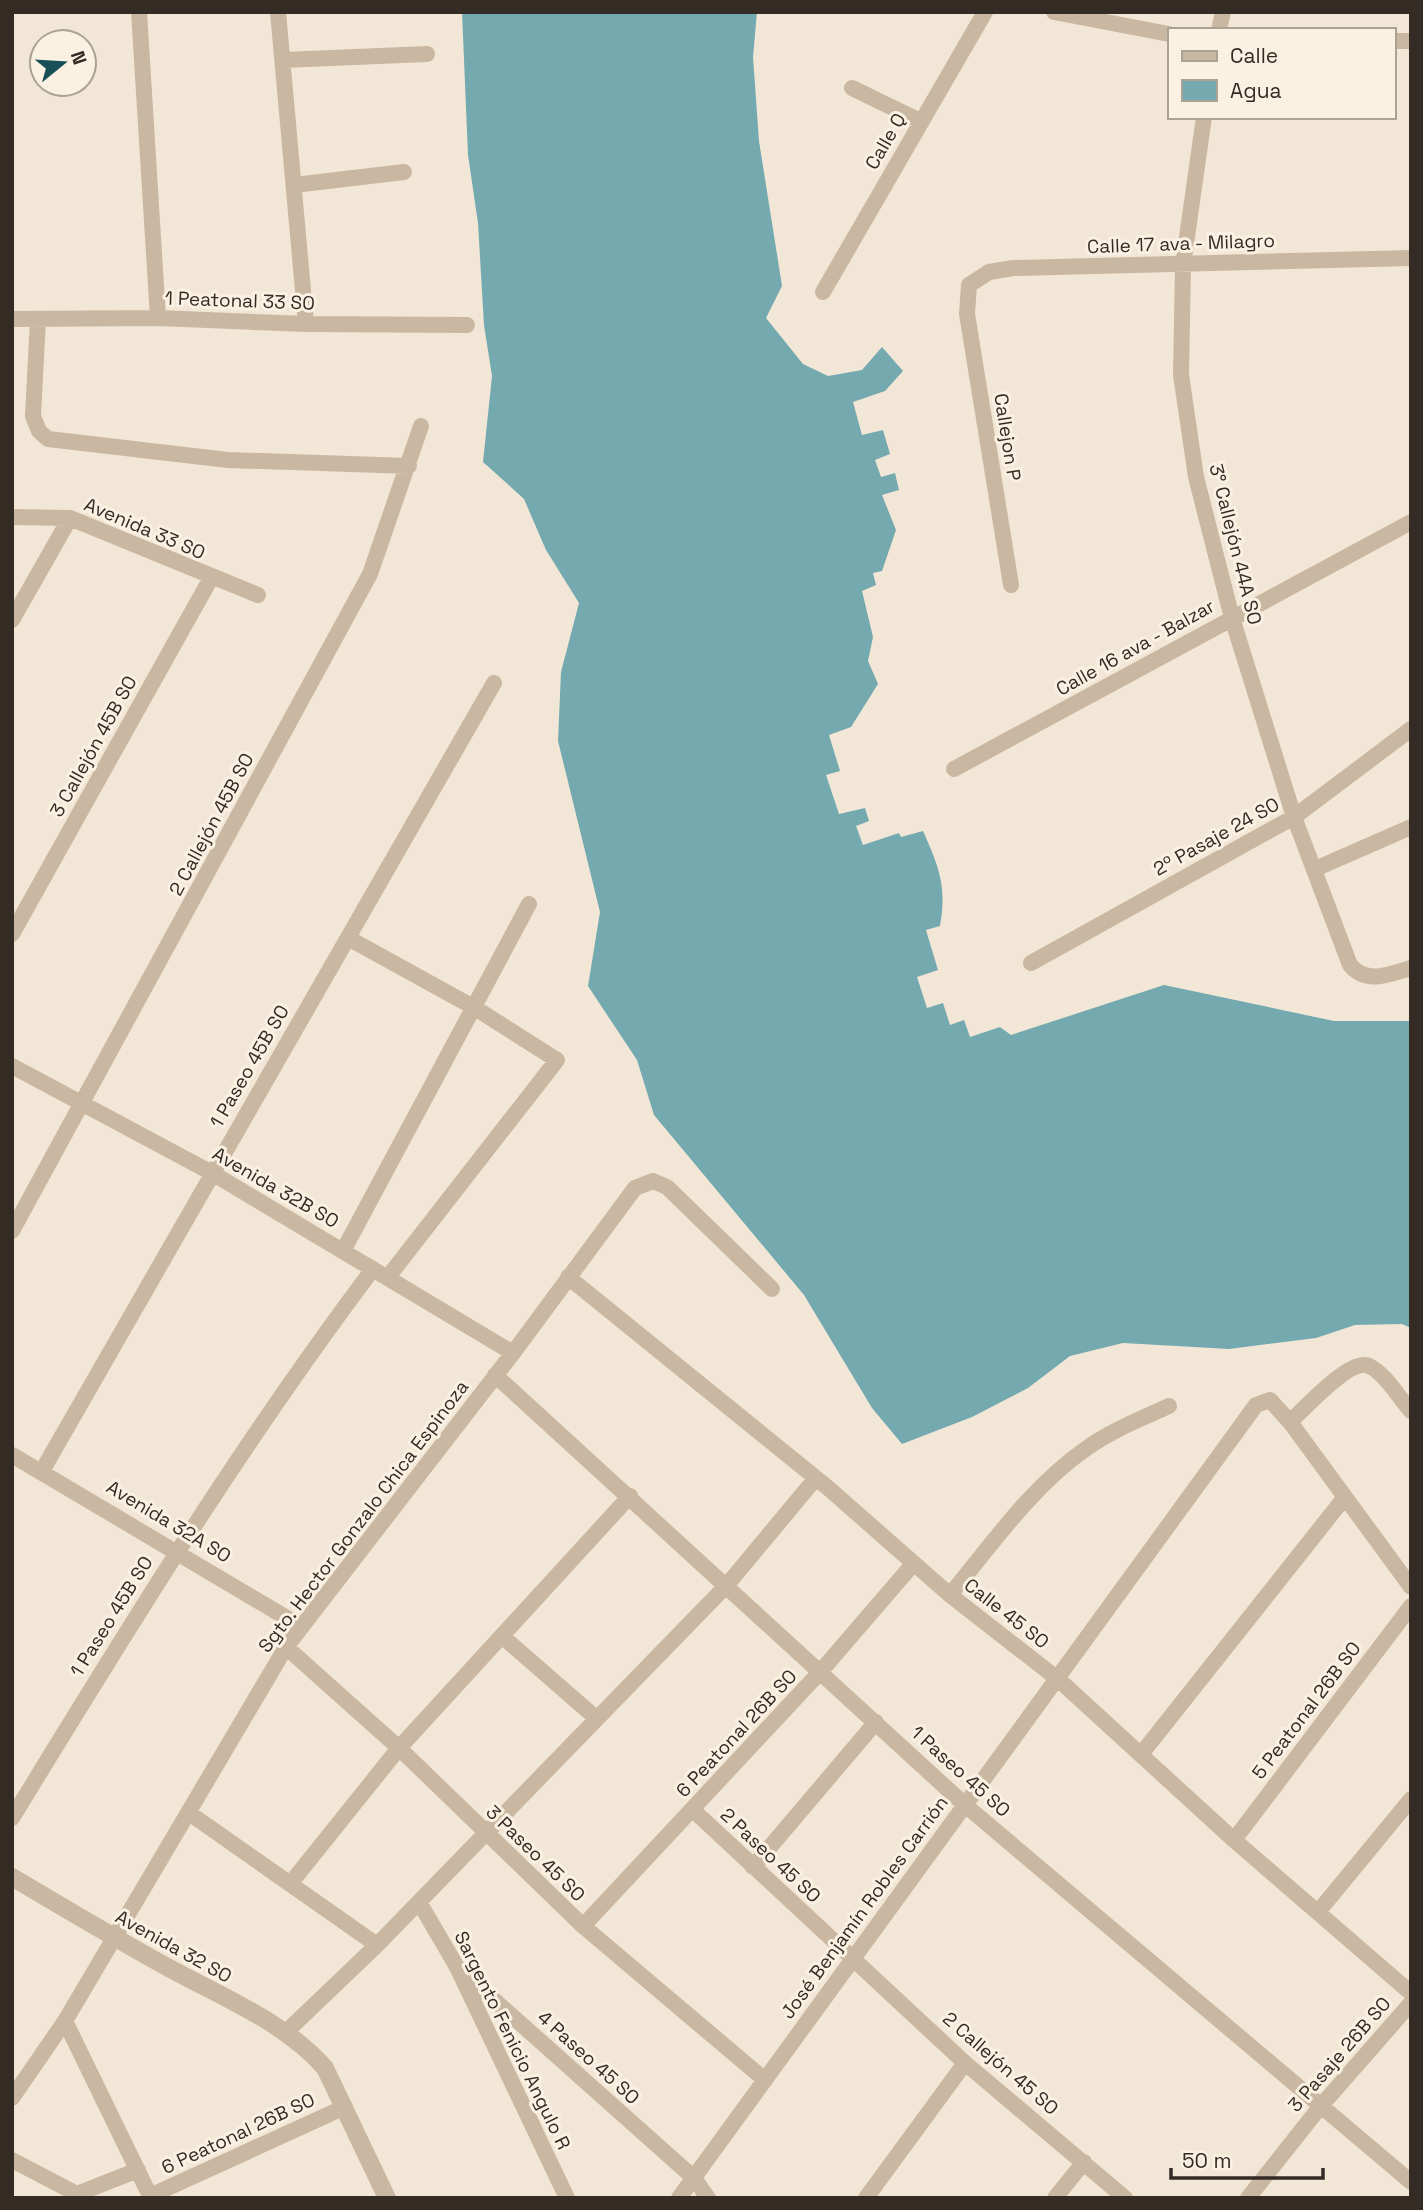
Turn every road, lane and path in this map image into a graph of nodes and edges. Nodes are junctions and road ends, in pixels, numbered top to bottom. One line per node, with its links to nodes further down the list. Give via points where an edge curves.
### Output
1 (139, 12): 17 (street)
2 (278, 12): 7 (street)
3 (985, 12): 10 (street, Calle Q)
4 (1054, 12): 5 (street)
5 (1168, 34)
6 (427, 54): 7 (street)
7 (283, 60): 12 (street)
8 (852, 88): 10 (street)
9 (1204, 119): 14 (street, 3° Callejón 44A SO)
10 (920, 121): 15 (street, Calle Q)
11 (404, 172): 12 (street)
12 (293, 185): 20 (street)
13 (1411, 258): 14 (street, Calle 17 ava - Milagro)
14 (1183, 265): 16 (street, Calle 17 ava - Milagro, via 999,270 977,277); 30 (street, 3° Callejón 44A SO, via 1181,375 1196,477)
15 (823, 292)
16 (966, 296): 28 (street, Callejon P)
17 (158, 318): 19 (street, 1 Peatonal 33 SO); 20 (street, 1 Peatonal 33 SO)
18 (12, 319): 19 (street, 1 Peatonal 33 SO)
19 (38, 319): 23 (street, via 33,416 48,439 228,460)
20 (306, 324): 21 (street, 1 Peatonal 33 SO)
21 (467, 325)
22 (421, 426): 23 (street, 2 Callejón 45B SO)
23 (409, 466): 45 (street, 2 Callejón 45B SO, via 370,574)
24 (12, 517): 25 (street, Avenida 33 SO)
25 (70, 518): 27 (street, Avenida 33 SO); 31 (street)
26 (1411, 522): 30 (street, Calle 16 ava - Balzar)
27 (211, 578): 29 (street, Avenida 33 SO); 39 (street, 3 Callejón 45B SO)
28 (1011, 585)
29 (258, 595)
30 (1232, 618): 34 (street, Calle 16 ava - Balzar); 35 (street, 3° Callejón 44A SO)
31 (12, 620)
32 (494, 683): 40 (street, 1 Paseo 45B SO)
33 (1411, 729): 35 (street, 2º Pasaje 24 SO)
34 (954, 769)
35 (1294, 817): 37 (street, 3° Callejón 44A SO); 41 (street, 2º Pasaje 24 SO)
36 (1411, 827): 37 (street)
37 (1315, 869): 42 (street, 3° Callejón 44A SO, via 1350,965 1363,977 1373,978)
38 (529, 904): 43 (street)
39 (12, 934)
40 (348, 938): 43 (street); 46 (street, 1 Paseo 45B SO)
41 (1031, 963)
42 (1411, 968)
43 (475, 1008): 48 (street); 50 (street, via 557,1060)
44 (12, 1066): 45 (street, Avenida 32B SO)
45 (83, 1106): 46 (street, Avenida 32B SO); 47 (street, 2 Callejón 45B SO)
46 (212, 1172): 48 (street, Avenida 32B SO); 59 (street, 1 Paseo 45B SO)
47 (12, 1231)
48 (343, 1251): 49 (street, Avenida 32B SO)
49 (373, 1269): 50 (street, Avenida 32B SO); 63 (street, 1 Paseo 45B SO, via 291,1378)
50 (388, 1277): 53 (street, Avenida 32B SO)
51 (568, 1277): 52 (street, Sgto. Hector Gonzalo Chica Espinoza, via 635,1188 647,1182 661,1183); 53 (street, Sgto. Hector Gonzalo Chica Espinoza); 60 (street, Calle 45 SO)
52 (772, 1289)
53 (513, 1353): 54 (street, Sgto. Hector Gonzalo Chica Espinoza)
54 (495, 1375): 61 (street, 1 Paseo 45 SO); 69 (street, Sgto. Hector Gonzalo Chica Espinoza)
55 (1168, 1406): 67 (street, via 1108,1434 1063,1468 1031,1497)
56 (1411, 1411): 57 (street, via 1371,1367 1361,1364 1345,1371)
57 (1290, 1422): 62 (street); 73 (street, José Benjamín Robles Carrión, via 1270,1400 1256,1405)
58 (15, 1461): 59 (street, Avenida 32A SO)
59 (42, 1471): 63 (street, Avenida 32A SO)
60 (817, 1478): 64 (street, Calle 45 SO); 65 (street)
61 (630, 1496): 65 (street, 1 Paseo 45 SO); 70 (street)
62 (1345, 1497): 66 (street); 77 (street)
63 (176, 1550): 69 (street, Avenida 32A SO); 82 (street, 1 Paseo 45B SO)
64 (914, 1563): 67 (street, Calle 45 SO); 72 (street, 6 Peatonal 26B SO)
65 (726, 1586): 72 (street, 1 Paseo 45 SO); 74 (street)
66 (1411, 1587)
67 (950, 1595): 73 (street, Calle 45 SO)
68 (1411, 1606): 84 (street, 5 Peatonal 26B SO)
69 (302, 1627): 71 (street, Sgto. Hector Gonzalo Chica Espinoza)
70 (503, 1637): 74 (street); 76 (street)
71 (286, 1647): 76 (street, 3 Paseo 45 SO); 81 (street, Sgto. Hector Gonzalo Chica Espinoza)
72 (821, 1671): 75 (street, 1 Paseo 45 SO); 80 (street, 6 Peatonal 26B SO)
73 (1059, 1680): 77 (street, Calle 45 SO); 79 (street, José Benjamín Robles Carrión)
74 (596, 1718): 83 (street)
75 (876, 1722): 79 (street, 1 Paseo 45 SO); 85 (street)
76 (399, 1748): 83 (street, 3 Paseo 45 SO); 87 (street)
77 (1142, 1754): 84 (street, Calle 45 SO)
78 (1411, 1799): 89 (street)
79 (965, 1805): 93 (street, José Benjamín Robles Carrión); 102 (street, 1 Paseo 45 SO)
80 (693, 1811): 85 (street, 2 Paseo 45 SO); 90 (street, 6 Peatonal 26B SO)
81 (190, 1813): 87 (street); 91 (street, Sgto. Hector Gonzalo Chica Espinoza)
82 (12, 1818)
83 (486, 1835): 88 (street); 90 (street, 3 Paseo 45 SO)
84 (1234, 1840): 89 (street, Calle 45 SO)
85 (753, 1867): 93 (street, 2 Paseo 45 SO)
86 (12, 1877): 91 (street, Avenida 32 SO)
87 (290, 1884): 92 (street)
88 (419, 1902): 92 (street); 94 (street, Sargento Fenicio Angulo R)
89 (1318, 1912): 95 (street, Calle 45 SO)
90 (583, 1926): 100 (street, 3 Paseo 45 SO)
91 (114, 1938): 97 (street, Sgto. Hector Gonzalo Chica Espinoza); 98 (street, Avenida 32 SO)
92 (377, 1945): 98 (street)
93 (851, 1958): 99 (street, 2 Callejón 45 SO); 100 (street, José Benjamín Robles Carrión)
94 (457, 1967): 107 (street, 4 Paseo 45 SO); 112 (street, Sargento Fenicio Angulo R)
95 (1411, 1993)
96 (1411, 2003): 102 (street, 3 Pasaje 26B SO)
97 (65, 2021): 101 (street, Sgto. Hector Gonzalo Chica Espinoza); 106 (street)
98 (286, 2032): 103 (street, Avenida 32 SO, via 325,2068)
99 (965, 2063): 105 (street, 2 Callejón 45 SO); 115 (street)
100 (765, 2080): 107 (street, José Benjamín Robles Carrión)
101 (12, 2098)
102 (1320, 2106): 108 (street, 1 Paseo 45 SO); 118 (street, 3 Pasaje 26B SO)
103 (345, 2107): 110 (street, 6 Peatonal 26B SO); 111 (street, Avenida 32 SO)
104 (12, 2160): 109 (street)
105 (1084, 2162): 116 (street); 117 (street, 2 Callejón 45 SO)
106 (138, 2170): 109 (street); 110 (street)
107 (694, 2178): 113 (street, José Benjamín Robles Carrión); 114 (street, 4 Paseo 45 SO)
108 (1411, 2182)
109 (77, 2196)
110 (150, 2197)
111 (387, 2198)
112 (567, 2198)
113 (679, 2198)
114 (708, 2198)
115 (866, 2198)
116 (1055, 2198)
117 (1125, 2198)
118 (1248, 2198)

